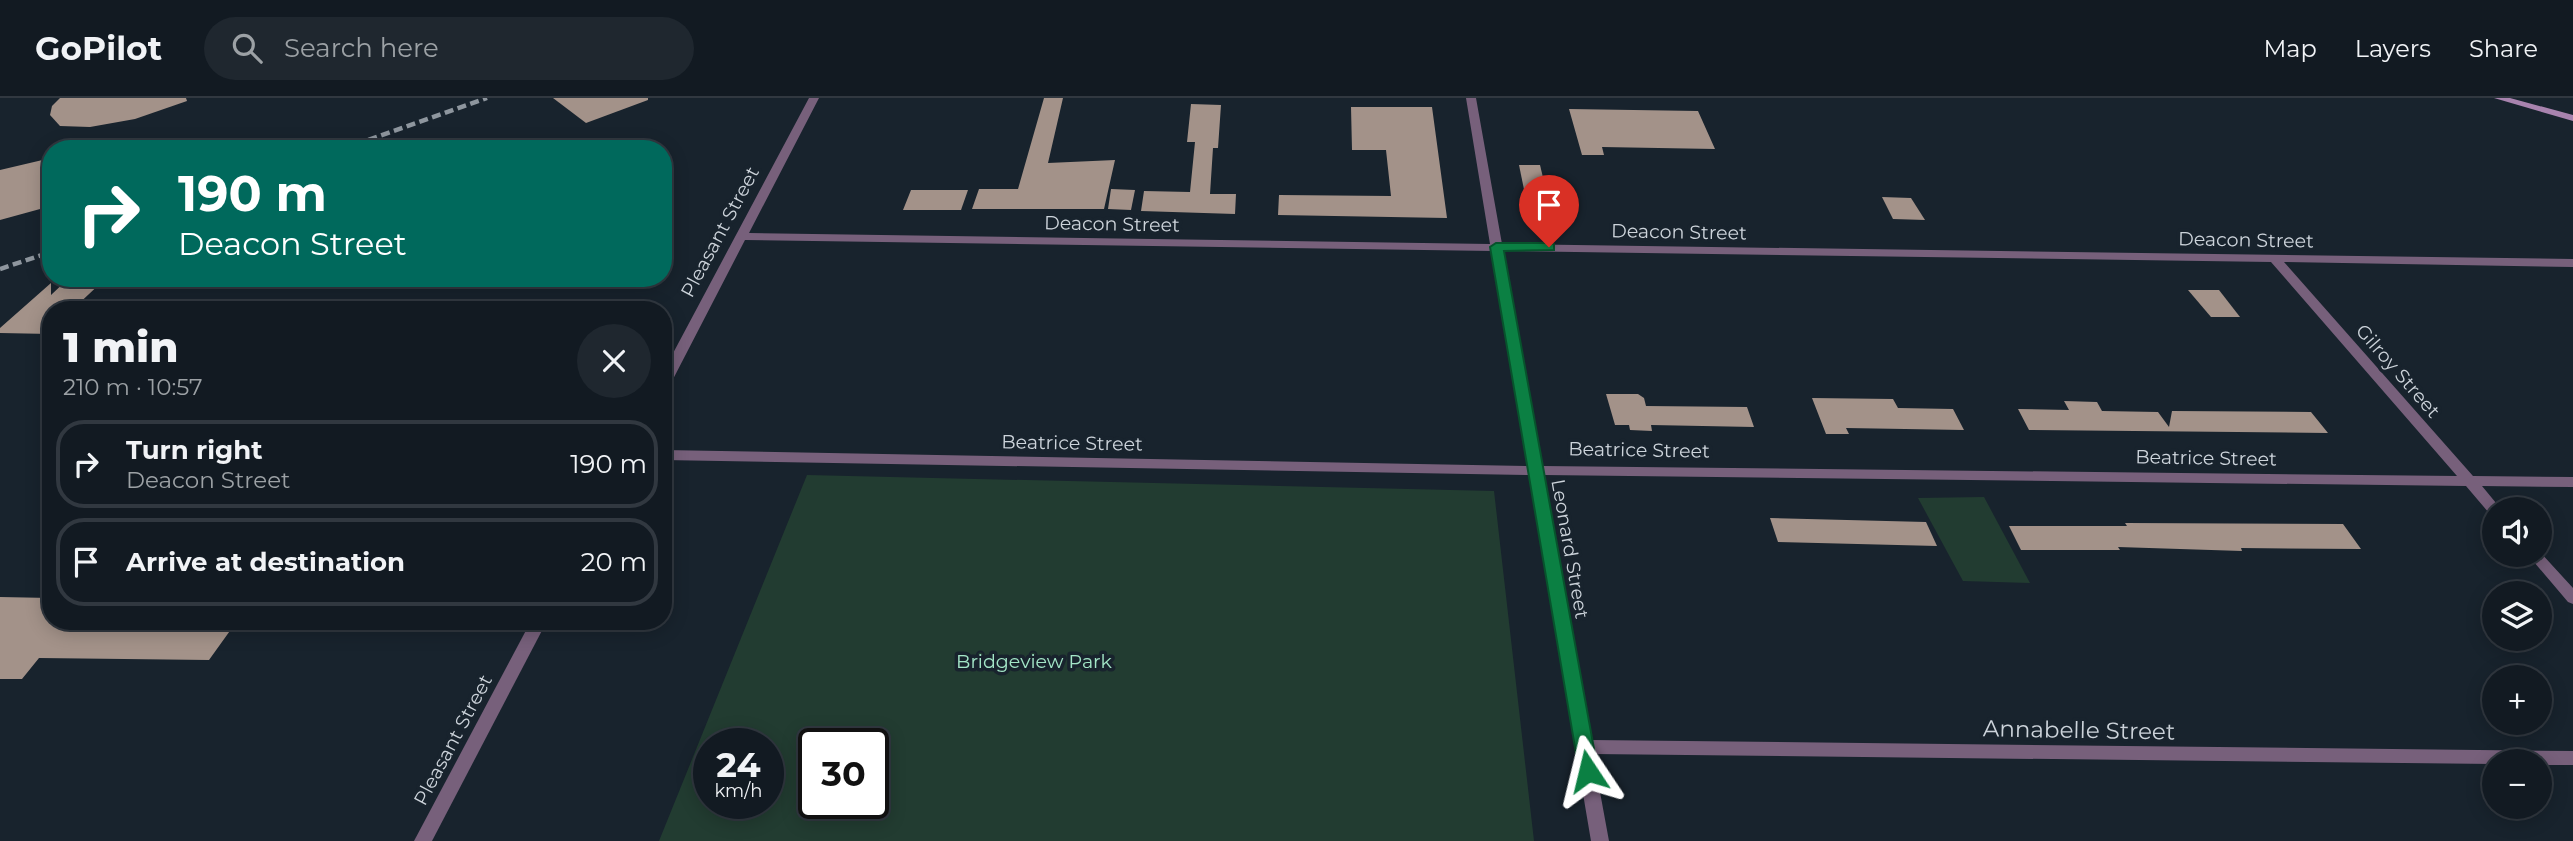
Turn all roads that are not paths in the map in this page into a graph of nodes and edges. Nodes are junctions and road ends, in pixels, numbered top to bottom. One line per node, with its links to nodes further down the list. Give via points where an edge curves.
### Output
1 (814, 98): 5 (street, Pleasant Street)
2 (1471, 98): 6 (street, Leonard Street)
3 (2499, 98): 4 (main road)
4 (2573, 118)
5 (742, 236): 6 (street, Deacon Street); 9 (street, Pleasant Street)
6 (1496, 247): 7 (street, Deacon Street); 11 (street, Leonard Street)
7 (2274, 258): 8 (street, Deacon Street); 12 (street, Gilroy Street)
8 (2573, 262)
9 (672, 368)
10 (672, 455): 11 (street, Beatrice Street)
11 (1535, 469): 12 (street, Beatrice Street); 18 (street, Leonard Street)
12 (2469, 480): 13 (street, Beatrice Street); 14 (street, Gilroy Street)
13 (2573, 481)
14 (2484, 497)
15 (2546, 567): 16 (street)
16 (2573, 598)
17 (534, 630): 20 (street, Pleasant Street)
18 (1584, 747): 19 (street, Annabelle Street); 21 (street, Leonard Street)
19 (2573, 758)
20 (424, 841)
21 (1600, 841)

